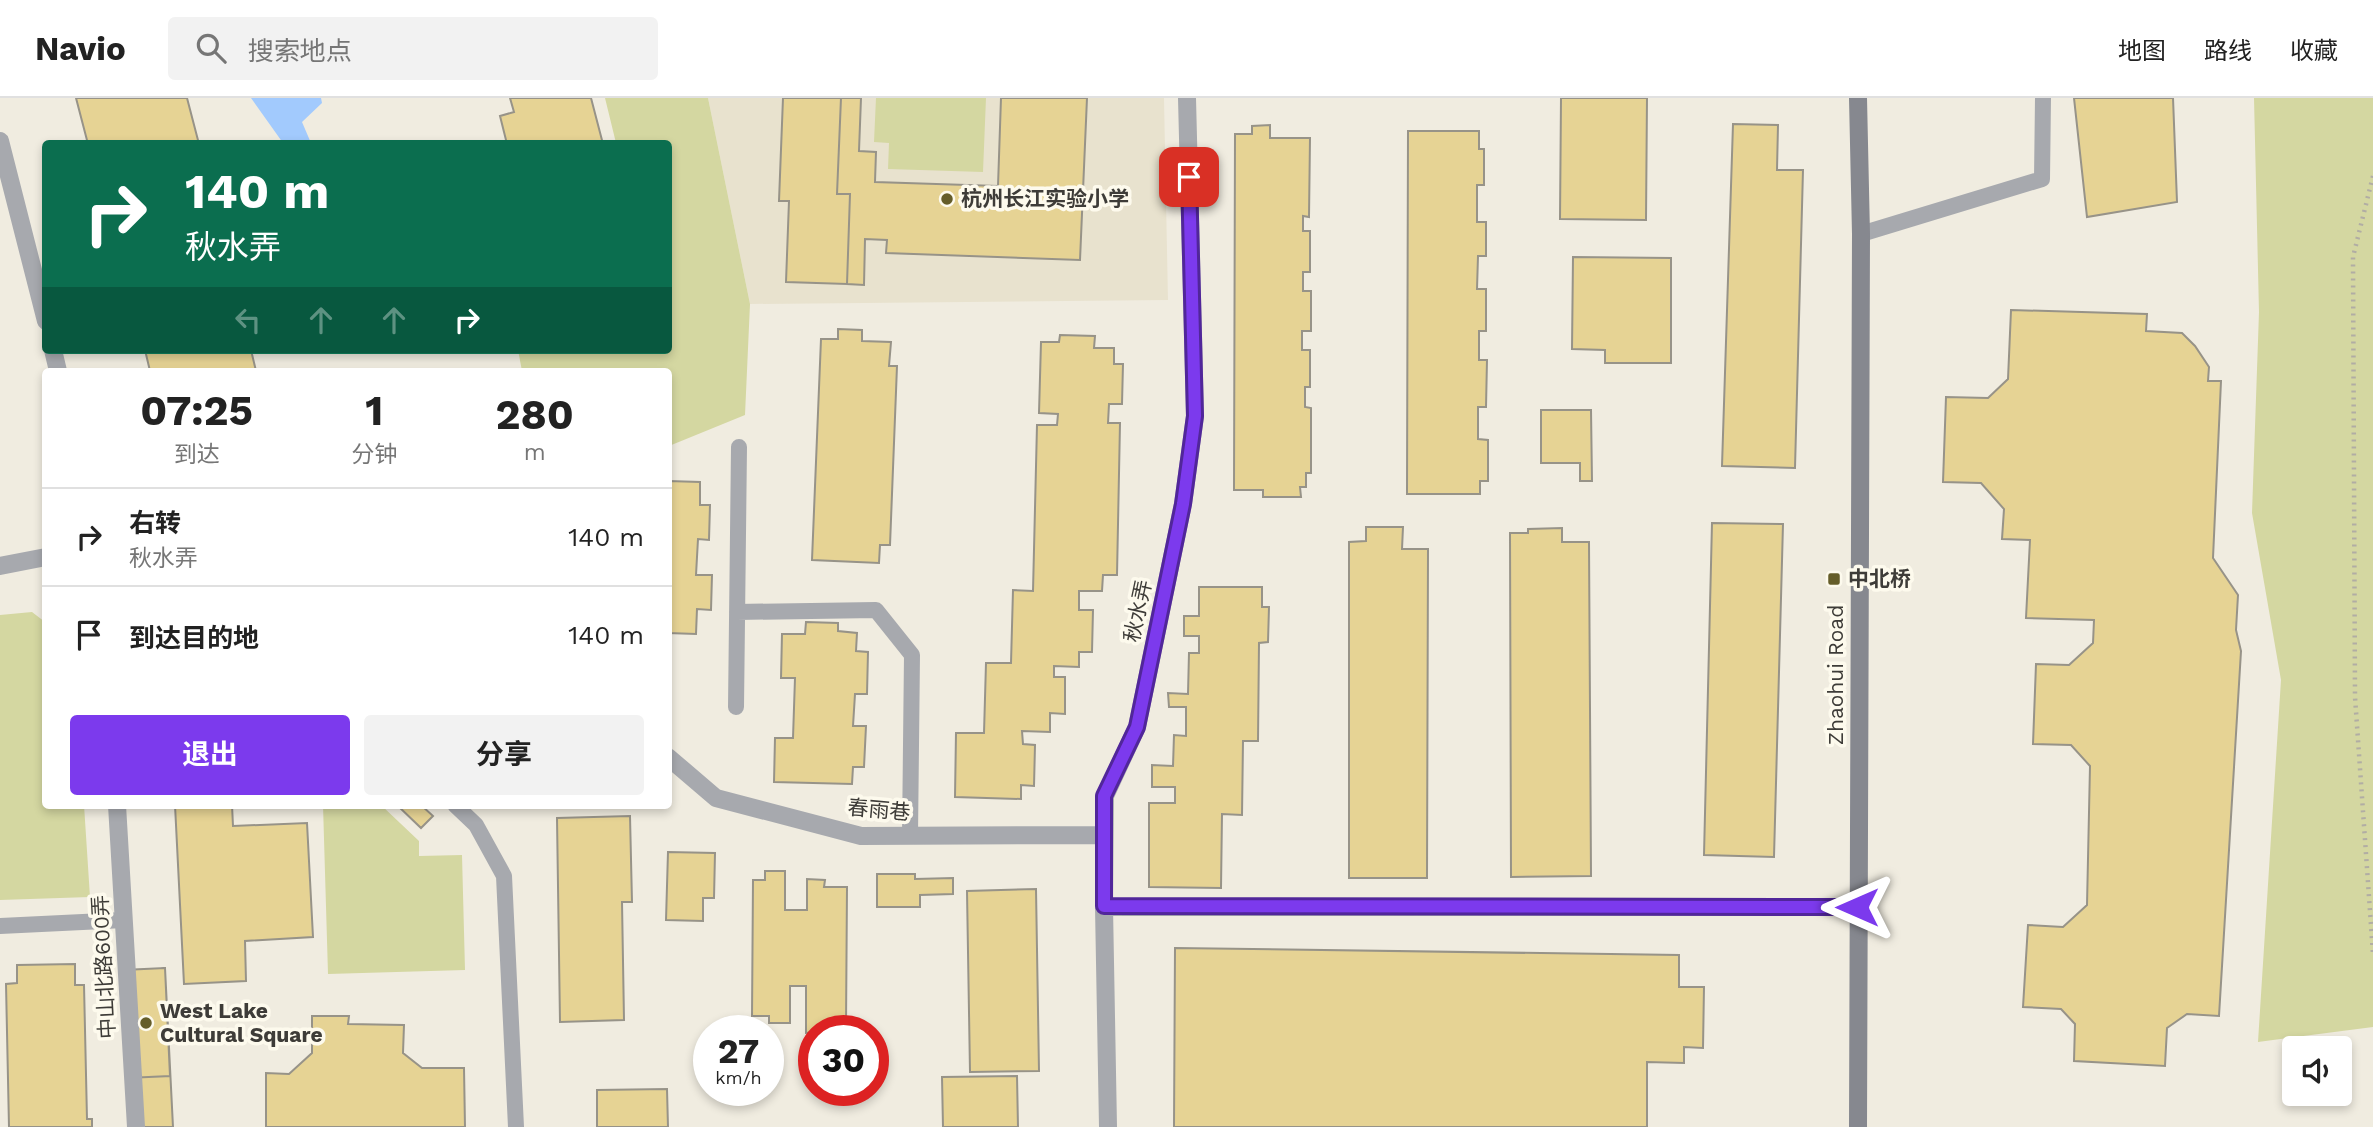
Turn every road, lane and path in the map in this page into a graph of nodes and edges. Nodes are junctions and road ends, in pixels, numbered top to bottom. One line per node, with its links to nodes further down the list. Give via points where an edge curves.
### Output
1 (1187, 98): 16 (street, 秋水弄, via 1195,416 1183,504 1137,727 1104,796)
2 (1858, 98): 6 (street, Zhaohui Road)
3 (2043, 98): 6 (lane, via 2042,178)
4 (0, 141): 7 (street)
5 (2373, 176): 22 (path, via 2353,257 2355,697)
6 (1861, 234): 19 (street, Zhaohui Road)
7 (42, 305)
8 (739, 447): 11 (lane)
9 (42, 558): 10 (street)
10 (0, 566)
11 (737, 612): 12 (lane); 17 (lane, via 876,610 912,655)
12 (736, 707)
13 (672, 760): 17 (street, 春雨巷, via 716,798 861,836)
14 (117, 809): 20 (street, 中山北路600弄)
15 (459, 809): 24 (lane, via 476,825 504,876)
16 (1104, 835): 17 (street, 春雨巷); 18 (street, 秋水弄)
17 (911, 836)
18 (1104, 906): 19 (street); 25 (street, 秋水弄)
19 (1857, 907): 26 (street, Zhaohui Road)
20 (124, 920): 21 (lane); 23 (street, 中山北路600弄)
21 (0, 926)
22 (2373, 954)
23 (136, 1127)
24 (516, 1127)
25 (1108, 1127)
26 (1858, 1127)

